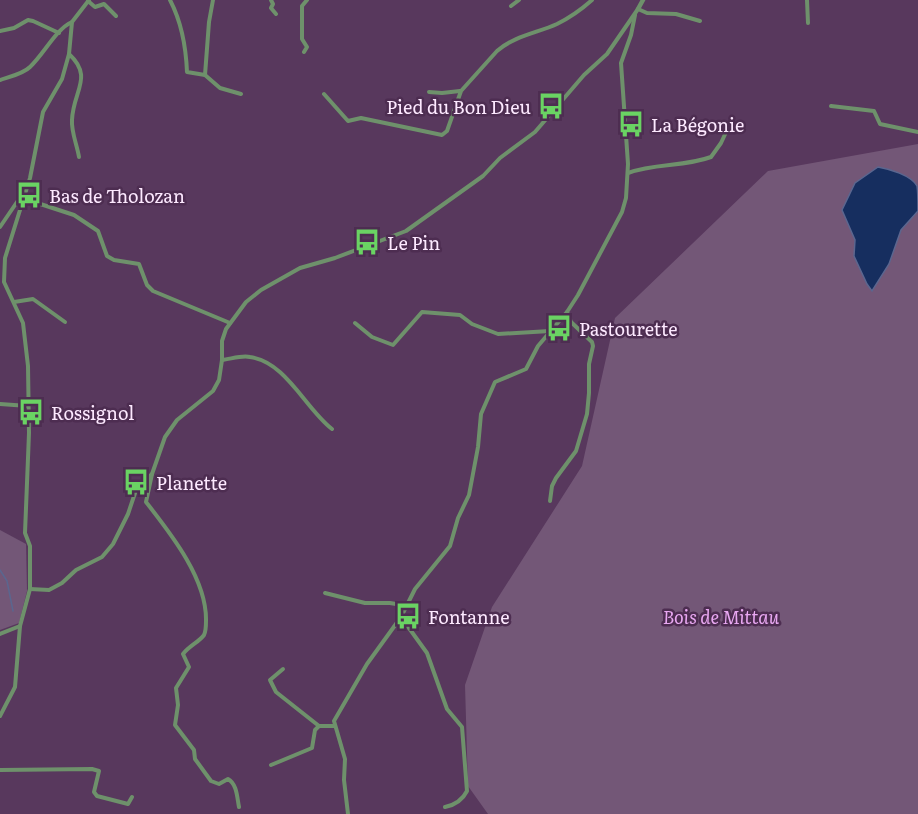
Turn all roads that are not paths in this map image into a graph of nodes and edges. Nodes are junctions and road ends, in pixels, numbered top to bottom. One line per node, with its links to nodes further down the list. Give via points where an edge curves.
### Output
1 (170, 0): 22 (street, via 186,46 187,72)
2 (213, 0): 22 (street)
3 (271, 0): 12 (street)
4 (307, 0): 20 (street, via 302,6 302,39 307,47)
5 (519, 0): 10 (street)
6 (592, 0): 24 (street, via 557,24 502,46)
7 (642, 0): 11 (street)
8 (807, 0): 17 (street)
9 (88, 1): 13 (street, via 95,7 104,4); 16 (street)
10 (511, 6)
11 (638, 9): 14 (street); 15 (street)
12 (276, 14)
13 (116, 15)
14 (635, 15): 32 (street, via 621,63); 41 (street, via 607,54 535,132 483,176 406,231 288,274 255,294)
15 (700, 21)
16 (72, 22): 19 (street); 21 (street)
17 (808, 23)
18 (0, 31): 19 (street, via 28,20)
19 (59, 33): 23 (street, via 28,69)
20 (304, 52)
21 (69, 54): 31 (street, via 79,63 83,77 71,123); 33 (street, via 62,79 43,112 30,178)
22 (205, 75): 27 (street, via 220,88)
23 (0, 80)
24 (461, 91): 25 (street); 26 (street, via 447,131 442,135 361,118 348,121)
25 (429, 92)
26 (324, 93)
27 (241, 94)
28 (831, 106): 30 (street, via 874,111 880,124)
29 (727, 130): 32 (street, via 711,157 643,167)
30 (918, 132)
31 (79, 157)
32 (628, 173): 39 (street, via 622,212)
33 (22, 198): 34 (street); 36 (street); 41 (street, via 74,215 98,231 108,256 139,264 153,291)
34 (12, 210): 35 (street); 36 (street)
35 (9, 215): 36 (street); 37 (street)
36 (18, 215): 38 (street, via 5,258 4,282)
37 (0, 227)
38 (14, 302): 40 (street, via 33,299); 46 (street, via 23,323)
39 (567, 312): 43 (street); 49 (street, via 571,322 592,342 589,393 576,451 556,478)
40 (65, 322)
41 (230, 323): 44 (street, via 222,341)
42 (355, 323): 43 (street, via 372,337 393,345 422,312 460,315 498,334)
43 (551, 331): 52 (street, via 526,369 495,382 481,414 469,495 450,546 415,590)
44 (222, 360): 47 (street, via 249,356 267,362); 48 (street, via 221,375 213,391 177,420 165,437)
45 (0, 404): 46 (street)
46 (28, 406): 50 (street, via 25,532 30,546)
47 (332, 429)
48 (152, 474): 50 (street, via 136,490 128,514 102,557 49,590); 63 (street, via 146,502 176,542 202,592 206,610 204,635 183,654 189,667 176,688 175,725 211,782 231,780)
49 (550, 501)
50 (30, 589): 54 (street)
51 (325, 593): 52 (street, via 365,603)
52 (408, 606): 53 (street)
53 (401, 617): 59 (street, via 367,664 336,716); 64 (street, via 426,653 447,709 462,727 468,790)
54 (20, 626): 55 (street); 57 (street, via 15,687)
55 (0, 633)
56 (283, 669): 58 (street, via 270,680 276,692)
57 (0, 716)
58 (319, 726): 59 (street); 60 (street, via 312,748)
59 (335, 726): 65 (street, via 345,759)
60 (271, 765)
61 (0, 770): 62 (street, via 92,769 99,771 94,792 97,796 128,804)
62 (132, 797)
63 (239, 807)
64 (445, 807)
65 (348, 814)

